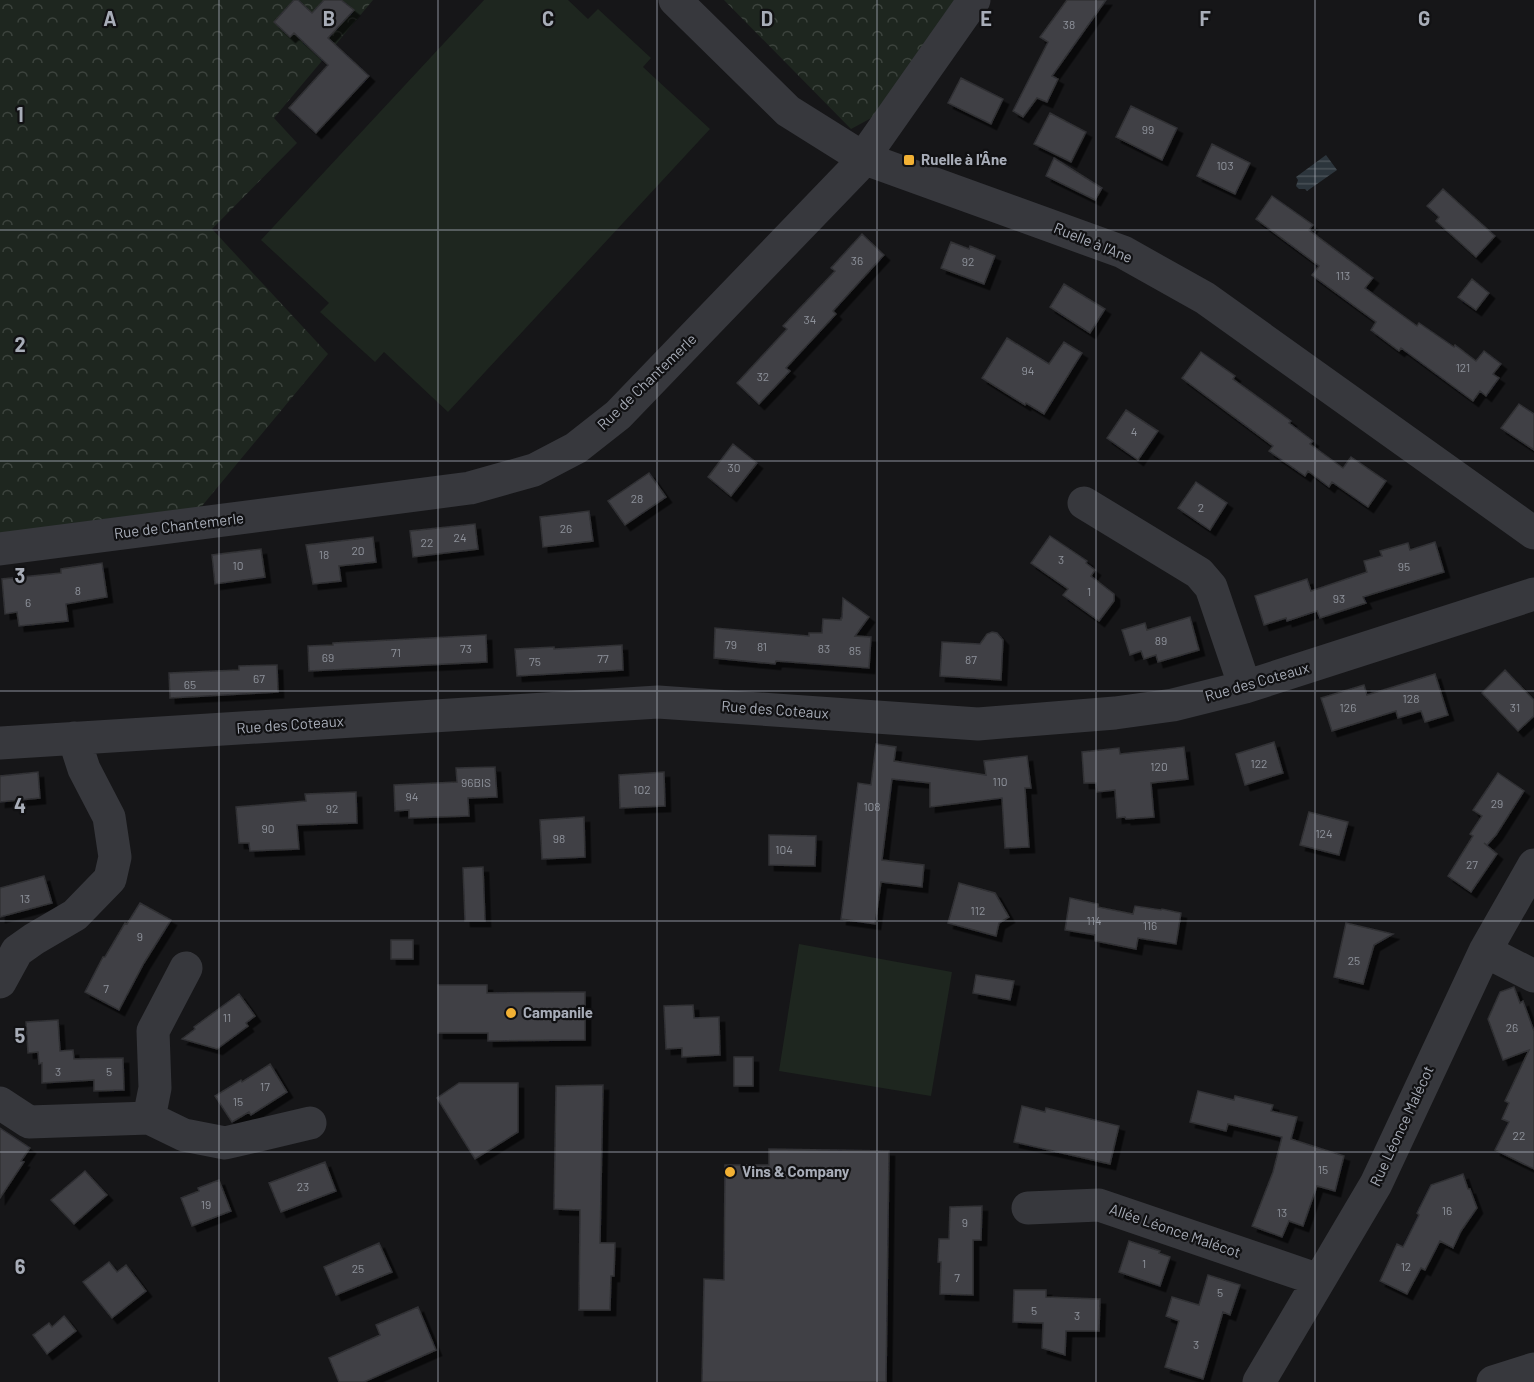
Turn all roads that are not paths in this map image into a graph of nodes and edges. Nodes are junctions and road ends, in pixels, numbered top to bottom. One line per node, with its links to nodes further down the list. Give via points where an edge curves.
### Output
1 (675, 0): 3 (street, Ruelle à l'Ane, via 788,111)
2 (974, 0): 3 (street, Rue de Chantemerle)
3 (863, 158): 5 (street, Ruelle à l'Ane, via 1123,252 1205,298); 6 (street, Rue de Chantemerle, via 618,415 576,448 534,470 470,488)
4 (1084, 503): 8 (street, via 1199,573 1211,587)
5 (1534, 533)
6 (0, 549)
7 (1534, 594): 8 (street, Rue des Coteaux)
8 (1245, 687): 9 (street, Rue des Coteaux, via 1173,705 978,724 658,702)
9 (74, 738): 10 (street, Rue des Coteaux); 15 (street, via 84,769 109,817 115,857 110,879 75,915 17,951)
10 (0, 743)
11 (1534, 865): 12 (street, Rue Léonce Malécot)
12 (1485, 951): 14 (street); 20 (street, Rue Léonce Malécot, via 1376,1184)
13 (186, 968): 17 (street, via 153,1031 154,1088)
14 (1534, 976)
15 (0, 982)
16 (0, 1103): 17 (street, via 29,1122)
17 (149, 1118): 18 (street, via 184,1135 225,1143)
18 (310, 1123)
19 (1028, 1208): 20 (street, Allée Léonce Malécot, via 1099,1204)
20 (1319, 1280): 22 (street, Rue Léonce Malécot)
21 (1534, 1369): 23 (street)
22 (1259, 1382)
23 (1493, 1382)

